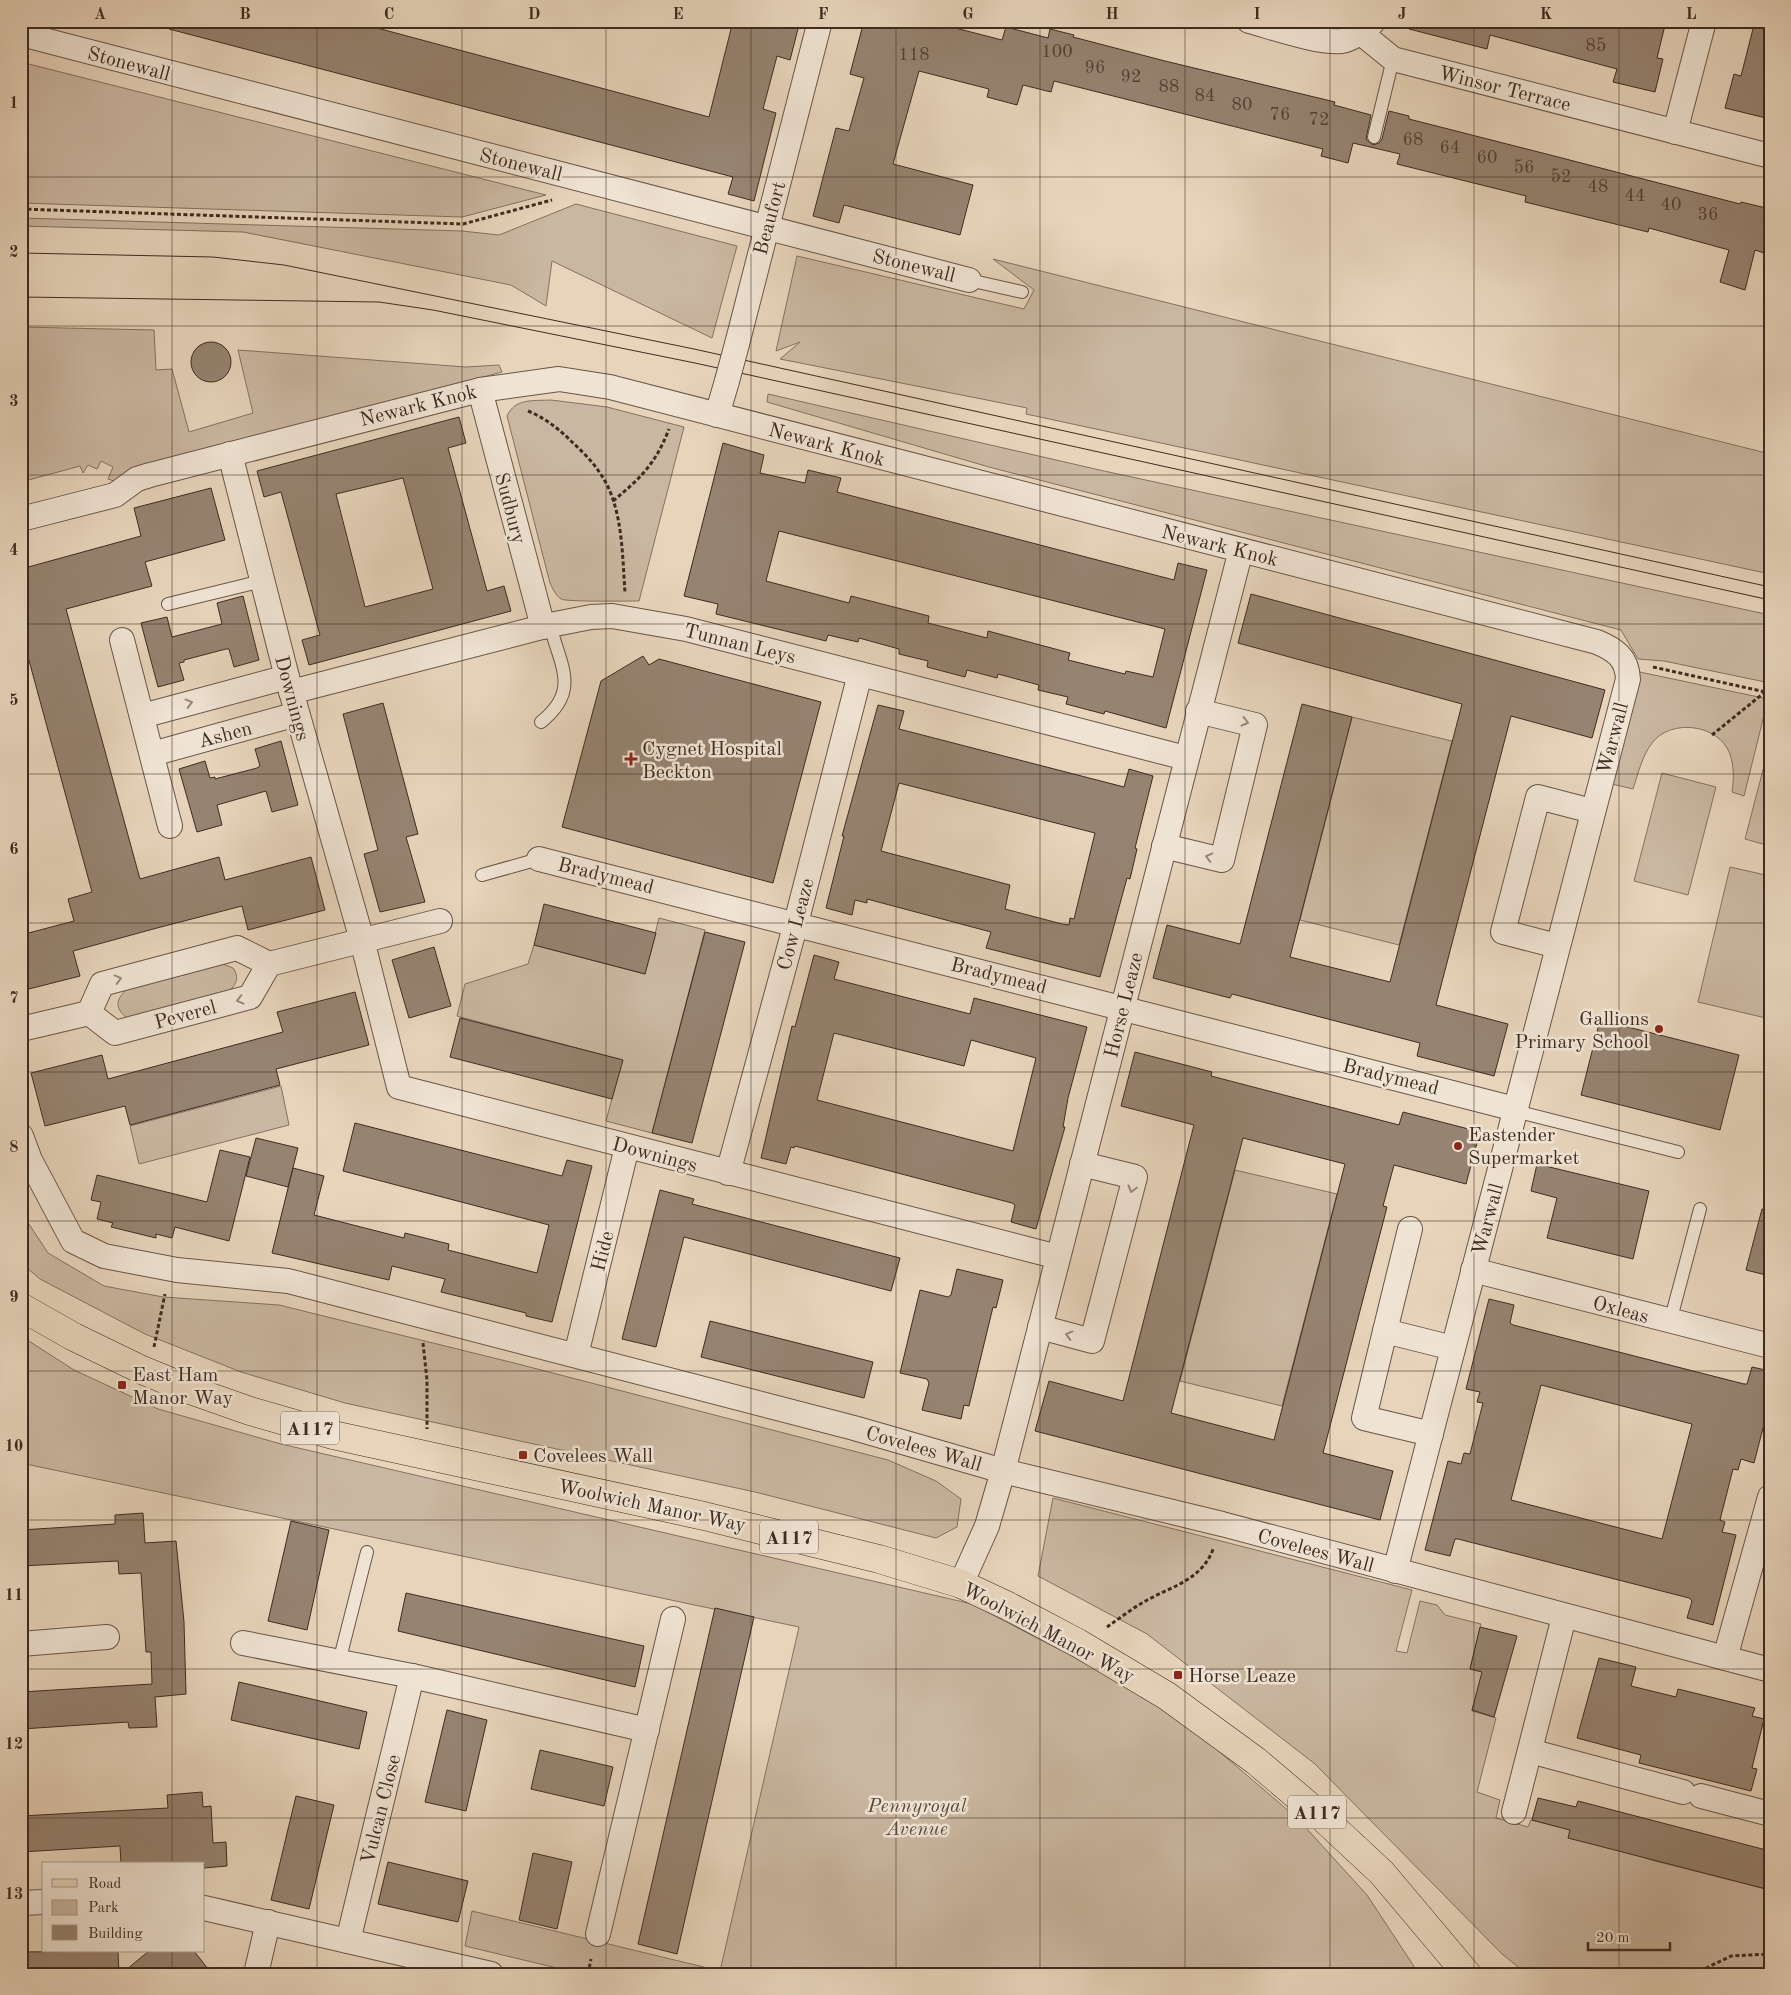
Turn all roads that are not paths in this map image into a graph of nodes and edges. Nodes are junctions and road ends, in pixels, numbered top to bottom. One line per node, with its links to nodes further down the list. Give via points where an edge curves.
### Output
1 (820, 21): 10 (street, Beaufort)
2 (1249, 21): 4 (street, Winsor Terrace, via 1342,41)
3 (1704, 21): 7 (street)
4 (1367, 27): 6 (street, Winsor Terrace)
5 (21, 34): 10 (street, Stonewall)
6 (1393, 59): 7 (street, Winsor Terrace); 8 (lane)
7 (1675, 132): 9 (street, Winsor Terrace)
8 (1374, 137)
9 (1770, 156)
10 (768, 228): 11 (street, Stonewall); 14 (street, Beaufort, bridge)
11 (969, 280): 12 (lane, Stonewall)
12 (1022, 292)
13 (480, 390): 14 (street, Newark Knok, via 559,379 610,387); 15 (street, Newark Knok); 20 (street, Sudbury)
14 (717, 415): 17 (street, Newark Knok)
15 (230, 454): 16 (street, Newark Knok, via 137,479 115,495); 18 (street, Downings)
16 (21, 518)
17 (1241, 550): 22 (street, Newark Knok, via 1597,642 1616,650); 25 (street, Horse Leaze)
18 (262, 581): 19 (lane); 24 (street, Downings)
19 (168, 604)
20 (547, 626): 23 (street, Tunnan Leys, via 591,617 624,617 686,629); 24 (street, Tunnan Leys); 28 (lane, via 566,685 554,711)
21 (122, 640): 27 (street)
22 (1627, 665): 31 (street, Warwall, via 1628,679)
23 (860, 674): 30 (street, Tunnan Leys); 37 (street, Cow Leaze)
24 (289, 684): 26 (street, Downings); 27 (street, Ashen, one-way to 24)
25 (1198, 711): 30 (street, Horse Leaze); 33 (street, one-way to 33, via 1255,725 1222,860)
26 (297, 714): 29 (street, Ashen); 38 (street, Downings)
27 (142, 716): 29 (street)
28 (541, 722)
29 (152, 754): 32 (street)
30 (1186, 758): 33 (street, Horse Leaze)
31 (1592, 811): 39 (street, Warwall); 39 (street, via 1538,797 1503,932)
32 (170, 826)
33 (1164, 846): 41 (street, Horse Leaze)
34 (539, 858): 35 (lane, Bradymead); 37 (street, Bradymead)
35 (482, 875)
36 (440, 921): 38 (street)
37 (796, 923): 41 (street, Bradymead); 49 (street, Cow Leaze)
38 (362, 940): 40 (street); 46 (street, Downings, via 399,1087)
39 (1558, 946): 44 (street, Warwall)
40 (269, 964): 42 (street, one-way to 40, via 102,984 237,948); 42 (street, Peverel, one-way to 42, via 250,997 115,1033)
41 (1122, 1007): 44 (street, Bradymead); 48 (street, Horse Leaze)
42 (89, 1013): 43 (street)
43 (21, 1029)
44 (1515, 1110): 47 (lane); 53 (street, Warwall)
45 (21, 1136): 60 (street, Covelees Wall, via 30,1160 74,1242 104,1256 171,1269 288,1281)
46 (627, 1147): 49 (street, Downings); 60 (street, Hide)
47 (1678, 1152)
48 (1082, 1164): 52 (street, Horse Leaze); 56 (street, one-way to 56, via 1135,1178 1092,1340)
49 (728, 1173): 52 (street, Downings)
50 (1700, 1209): 55 (lane)
51 (1410, 1228): 57 (street)
52 (1058, 1257): 56 (street, Horse Leaze)
53 (1473, 1270): 55 (street, Oxleas); 59 (street, Warwall)
54 (21, 1307): 66 (main road, Woolwich Manor Way / A117, via 142,1370 250,1411 333,1435 704,1516 880,1559)
55 (1670, 1322): 58 (street, Oxleas)
56 (1040, 1327): 62 (street, Horse Leaze)
57 (1385, 1331): 59 (street); 61 (street, via 1364,1418)
58 (1770, 1346)
59 (1453, 1348): 61 (street, Warwall)
60 (576, 1355): 62 (street, Covelees Wall)
61 (1431, 1434): 65 (street, Warwall)
62 (1003, 1471): 65 (street, Covelees Wall, via 1222,1524); 66 (street, Horse Leaze, via 987,1526)
63 (1770, 1497): 72 (street)
64 (367, 1552): 73 (lane)
65 (1395, 1571): 67 (street, Covelees Wall)
66 (961, 1584): 88 (main road, Woolwich Manor Way / A117, via 1078,1643 1167,1696 1256,1760 1382,1874)
67 (1564, 1616): 72 (street, Covelees Wall); 77 (street)
68 (673, 1619): 76 (street)
69 (107, 1638): 71 (street)
70 (243, 1643): 73 (street)
71 (21, 1644)
72 (1726, 1658): 74 (street, Covelees Wall)
73 (339, 1662): 75 (street)
74 (1770, 1670)
75 (412, 1676): 76 (street); 85 (street, Vulcan Close)
76 (647, 1730): 84 (street)
77 (1530, 1750): 78 (street); 79 (street)
78 (1514, 1812)
79 (1770, 1814)
80 (42, 1902): 81 (street)
81 (21, 1903)
82 (205, 1908): 83 (street)
83 (268, 1922): 85 (street); 86 (street)
84 (598, 1934)
85 (348, 1941): 87 (street)
86 (256, 1974)
87 (491, 1974)
88 (1466, 1974)

